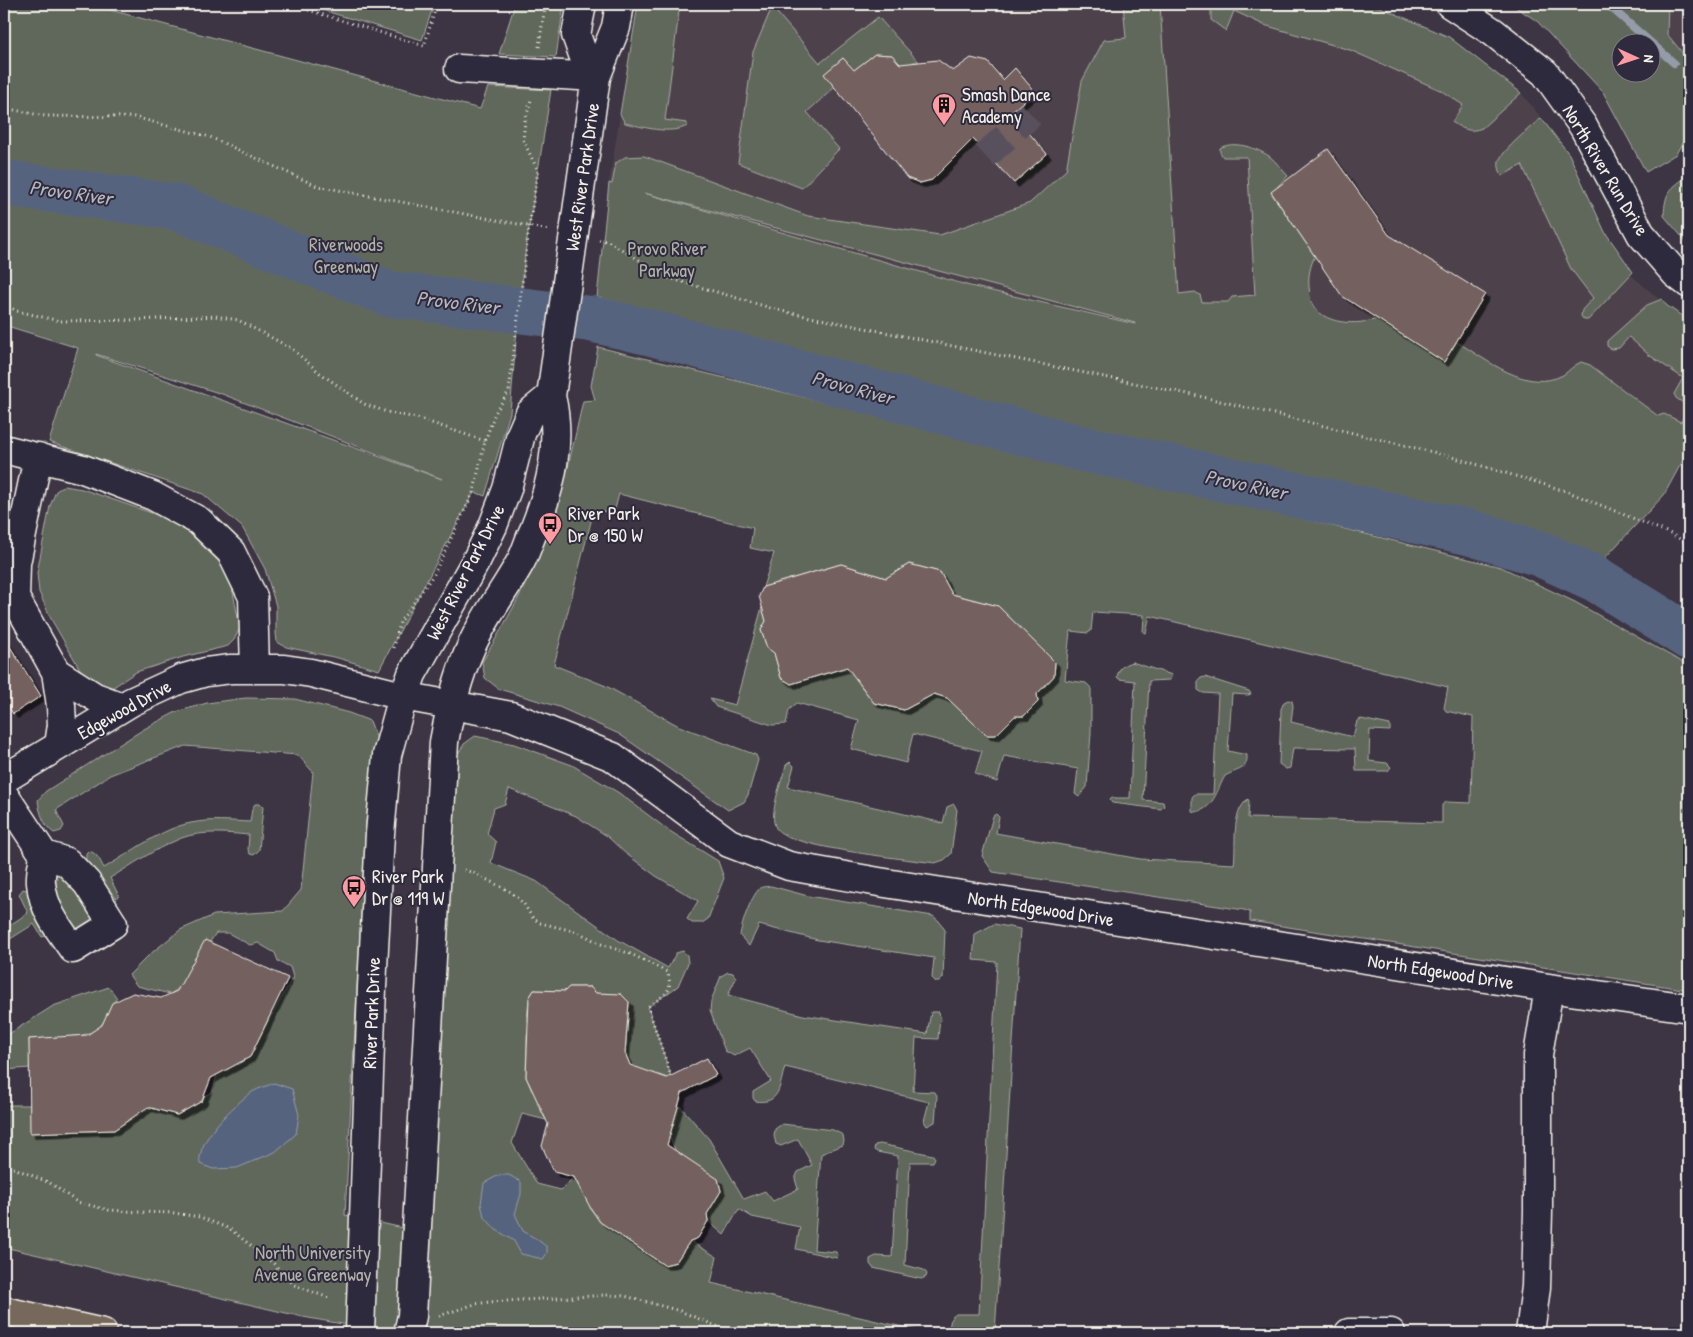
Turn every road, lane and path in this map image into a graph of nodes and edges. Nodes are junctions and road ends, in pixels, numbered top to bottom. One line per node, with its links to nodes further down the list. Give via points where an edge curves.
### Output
1 (289, 4): 2 (path, via 424,46)
2 (437, 4)
3 (547, 4): 8 (path)
4 (582, 4): 9 (street, West River Park Drive, via 576,35 585,60)
5 (620, 4): 9 (street, West River Park Drive, via 616,27)
6 (1450, 4): 13 (street, North River Run Drive, via 1493,32 1545,73 1583,126 1641,234)
7 (459, 69): 8 (street)
8 (536, 73): 9 (street); 11 (path, via 523,140 538,171)
9 (596, 77): 12 (street, West River Park Drive)
10 (4, 108): 11 (path, via 45,116 134,117 210,137 317,186)
11 (529, 227): 12 (path); 16 (path, via 509,391 495,413)
12 (572, 242): 15 (street, West River Park Drive); 19 (path, via 608,241 669,278 781,311 1203,397 1445,455 1566,491)
13 (1689, 284)
14 (4, 304): 16 (path, via 17,311 60,321 215,316 238,320 291,348 364,404)
15 (551, 396): 23 (street, West River Park Drive, via 530,413 493,526); 24 (street, West River Park Drive, via 556,437 553,471 540,514 522,560)
16 (486, 441): 20 (path, via 474,491 434,574 400,622)
17 (4, 449): 18 (street)
18 (38, 458): 21 (street, via 83,469 153,496 199,521 231,552 253,597); 22 (street, via 16,563 15,598)
19 (1689, 544)
20 (394, 651)
21 (256, 668): 23 (street, Edgewood Drive, via 311,673); 25 (street, Edgewood Drive, via 206,672 181,679)
22 (56, 672): 25 (street, via 95,697); 26 (street, via 62,725)
23 (403, 696): 24 (street, Edgewood Drive); 39 (street, River Park Drive, via 388,755 380,834)
24 (441, 702): 31 (street, North Edgewood Drive, via 511,716 613,758 729,843 789,866); 40 (street, via 444,742 412,1316)
25 (122, 707): 26 (street, Edgewood Drive)
26 (59, 745): 27 (street, Edgewood Drive)
27 (4, 779)
28 (4, 795): 29 (street)
29 (44, 855)
30 (464, 870): 33 (path, via 510,892 540,923 578,932 667,972 671,983 669,990 648,1007)
31 (1548, 988): 32 (street, North Edgewood Drive); 44 (street, via 1538,1055 1536,1286)
32 (1689, 1008)
33 (671, 1076)
34 (4, 1164): 35 (path, via 50,1183 77,1202 109,1210 200,1216 230,1229 294,1284)
35 (329, 1298)
36 (4, 1311): 38 (highway)
37 (438, 1316): 41 (path, via 489,1302 608,1295 643,1300 680,1311)
38 (103, 1333)
39 (360, 1333)
40 (408, 1333)
41 (733, 1333)
42 (1349, 1333): 43 (street)
43 (1391, 1333)
44 (1530, 1333)

